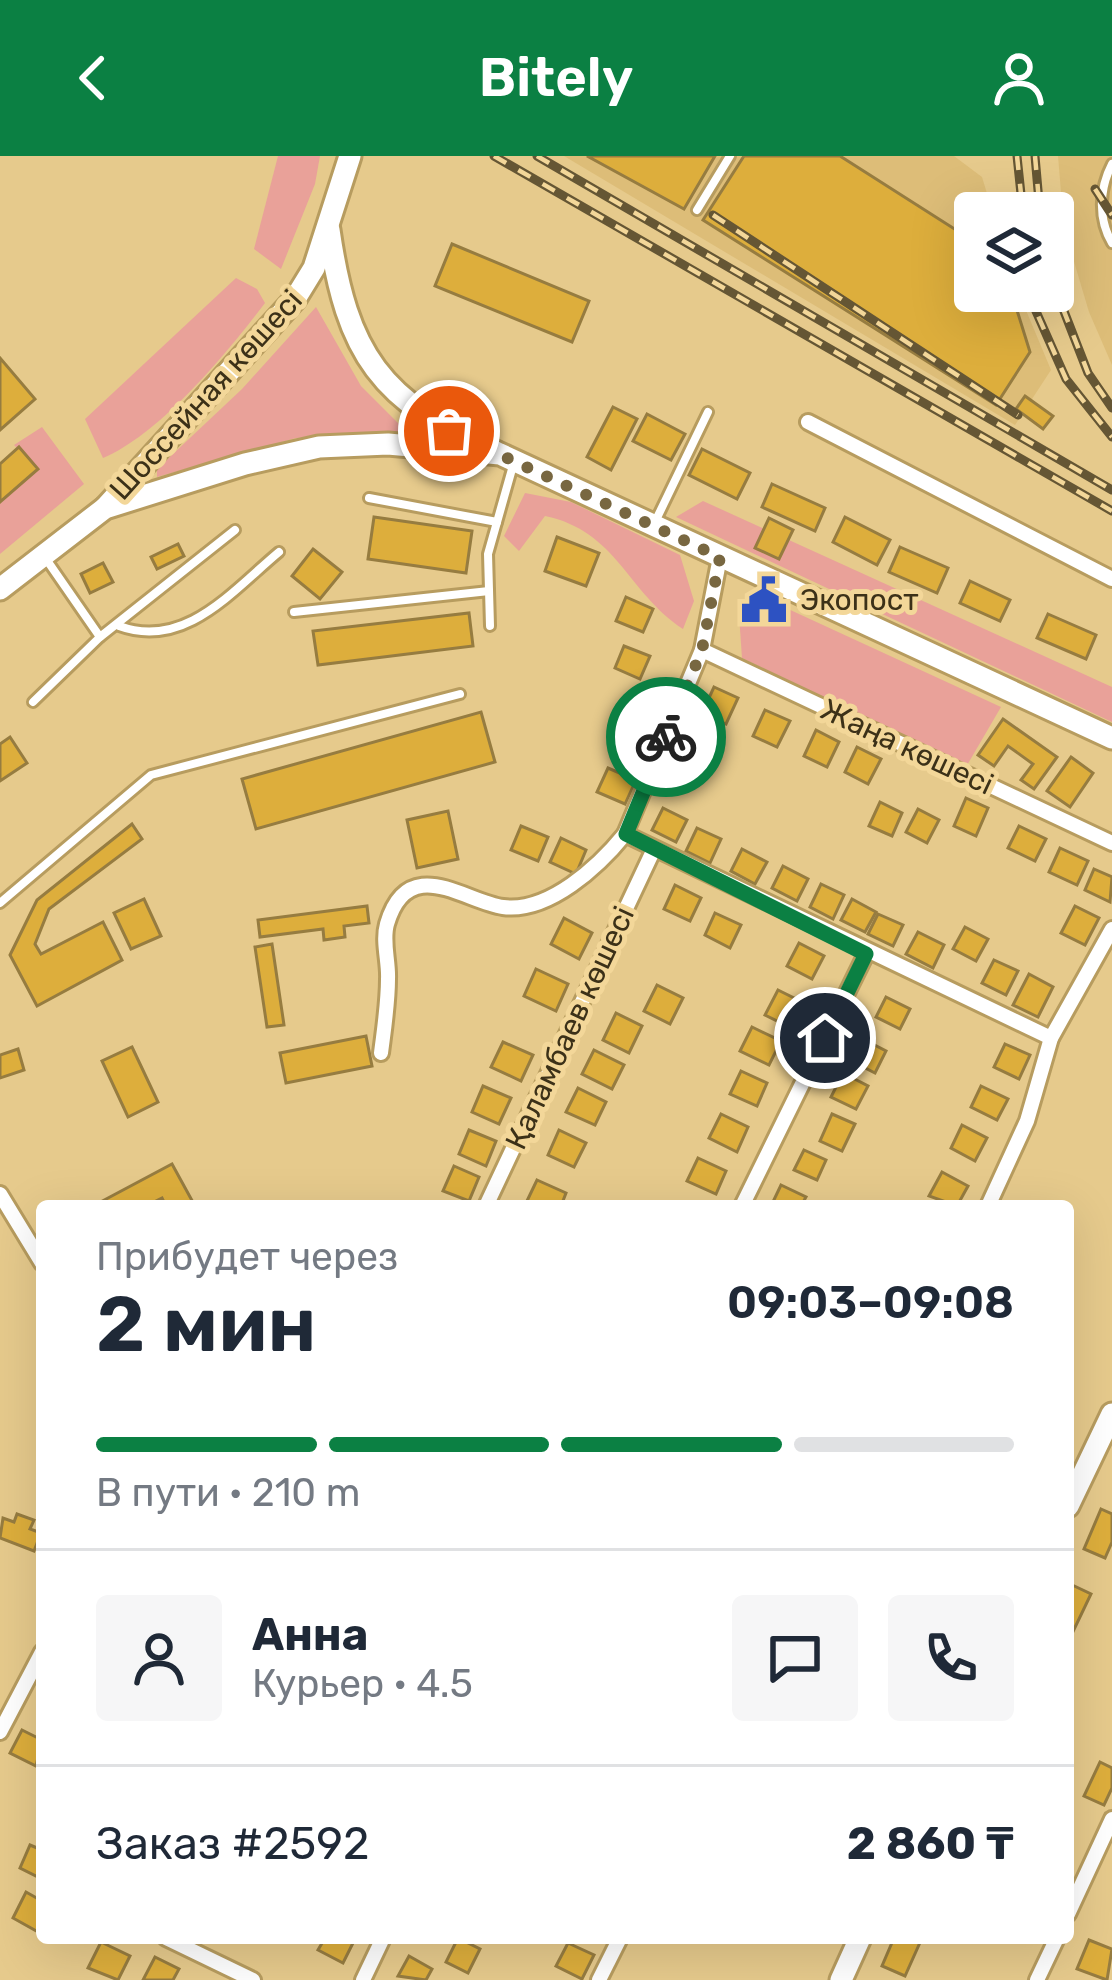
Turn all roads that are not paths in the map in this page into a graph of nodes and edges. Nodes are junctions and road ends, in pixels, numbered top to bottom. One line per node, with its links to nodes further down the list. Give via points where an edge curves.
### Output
1 (350, 156): 5 (main road, Шоссейная көшесі)
2 (730, 156): 4 (lane)
3 (1112, 164): 6 (lane, via 1102,208)
4 (698, 210)
5 (328, 223): 9 (main road, via 341,305 371,368 417,413); 11 (main road, Шоссейная көшесі, via 295,299)
6 (1112, 243)
7 (708, 412): 13 (lane)
8 (808, 422): 18 (street)
9 (507, 457): 11 (main road, via 388,444 320,447); 12 (lane); 13 (main road)
10 (369, 498): 12 (lane)
11 (105, 508): 16 (main road, Шоссейная көшесі)
12 (497, 522): 20 (lane)
13 (654, 525): 17 (main road)
14 (236, 530): 22 (lane)
15 (278, 553): 22 (lane, via 188,627 138,633)
16 (43, 555): 19 (main road, Шоссейная көшесі); 24 (lane)
17 (720, 557): 25 (street); 28 (main road)
18 (1112, 579)
19 (0, 590)
20 (489, 591): 21 (lane); 23 (lane)
21 (294, 612)
22 (118, 626): 24 (lane)
23 (490, 626)
24 (100, 638): 27 (lane)
25 (702, 650): 29 (street); 30 (street, Жаңа көшесі)
26 (460, 694): 32 (lane, via 151,776)
27 (33, 703)
28 (1112, 738)
29 (626, 834): 31 (street); 36 (street, via 573,886 530,902 504,907 449,885 401,898 387,924)
30 (1112, 843)
31 (653, 849): 34 (street); 38 (street, Қаламбаев көшесі)
32 (0, 903)
33 (1112, 929): 35 (street)
34 (866, 954): 35 (street); 39 (street)
35 (1051, 1039): 40 (street, via 1027,1121)
36 (381, 1053)
37 (0, 1194): 41 (street)
38 (489, 1200)
39 (745, 1200)
40 (991, 1200)
41 (36, 1253)
42 (1112, 1414): 43 (main road)
43 (1074, 1494)
44 (36, 1663): 45 (street)
45 (0, 1732)
46 (1112, 1819): 47 (street)
47 (1074, 1902)
48 (178, 1944): 53 (street)
49 (380, 1944): 54 (street)
50 (617, 1944): 55 (street)
51 (857, 1944): 56 (main road)
52 (1054, 1944): 57 (street)
53 (253, 1980)
54 (363, 1980)
55 (599, 1980)
56 (841, 1980)
57 (1037, 1980)

